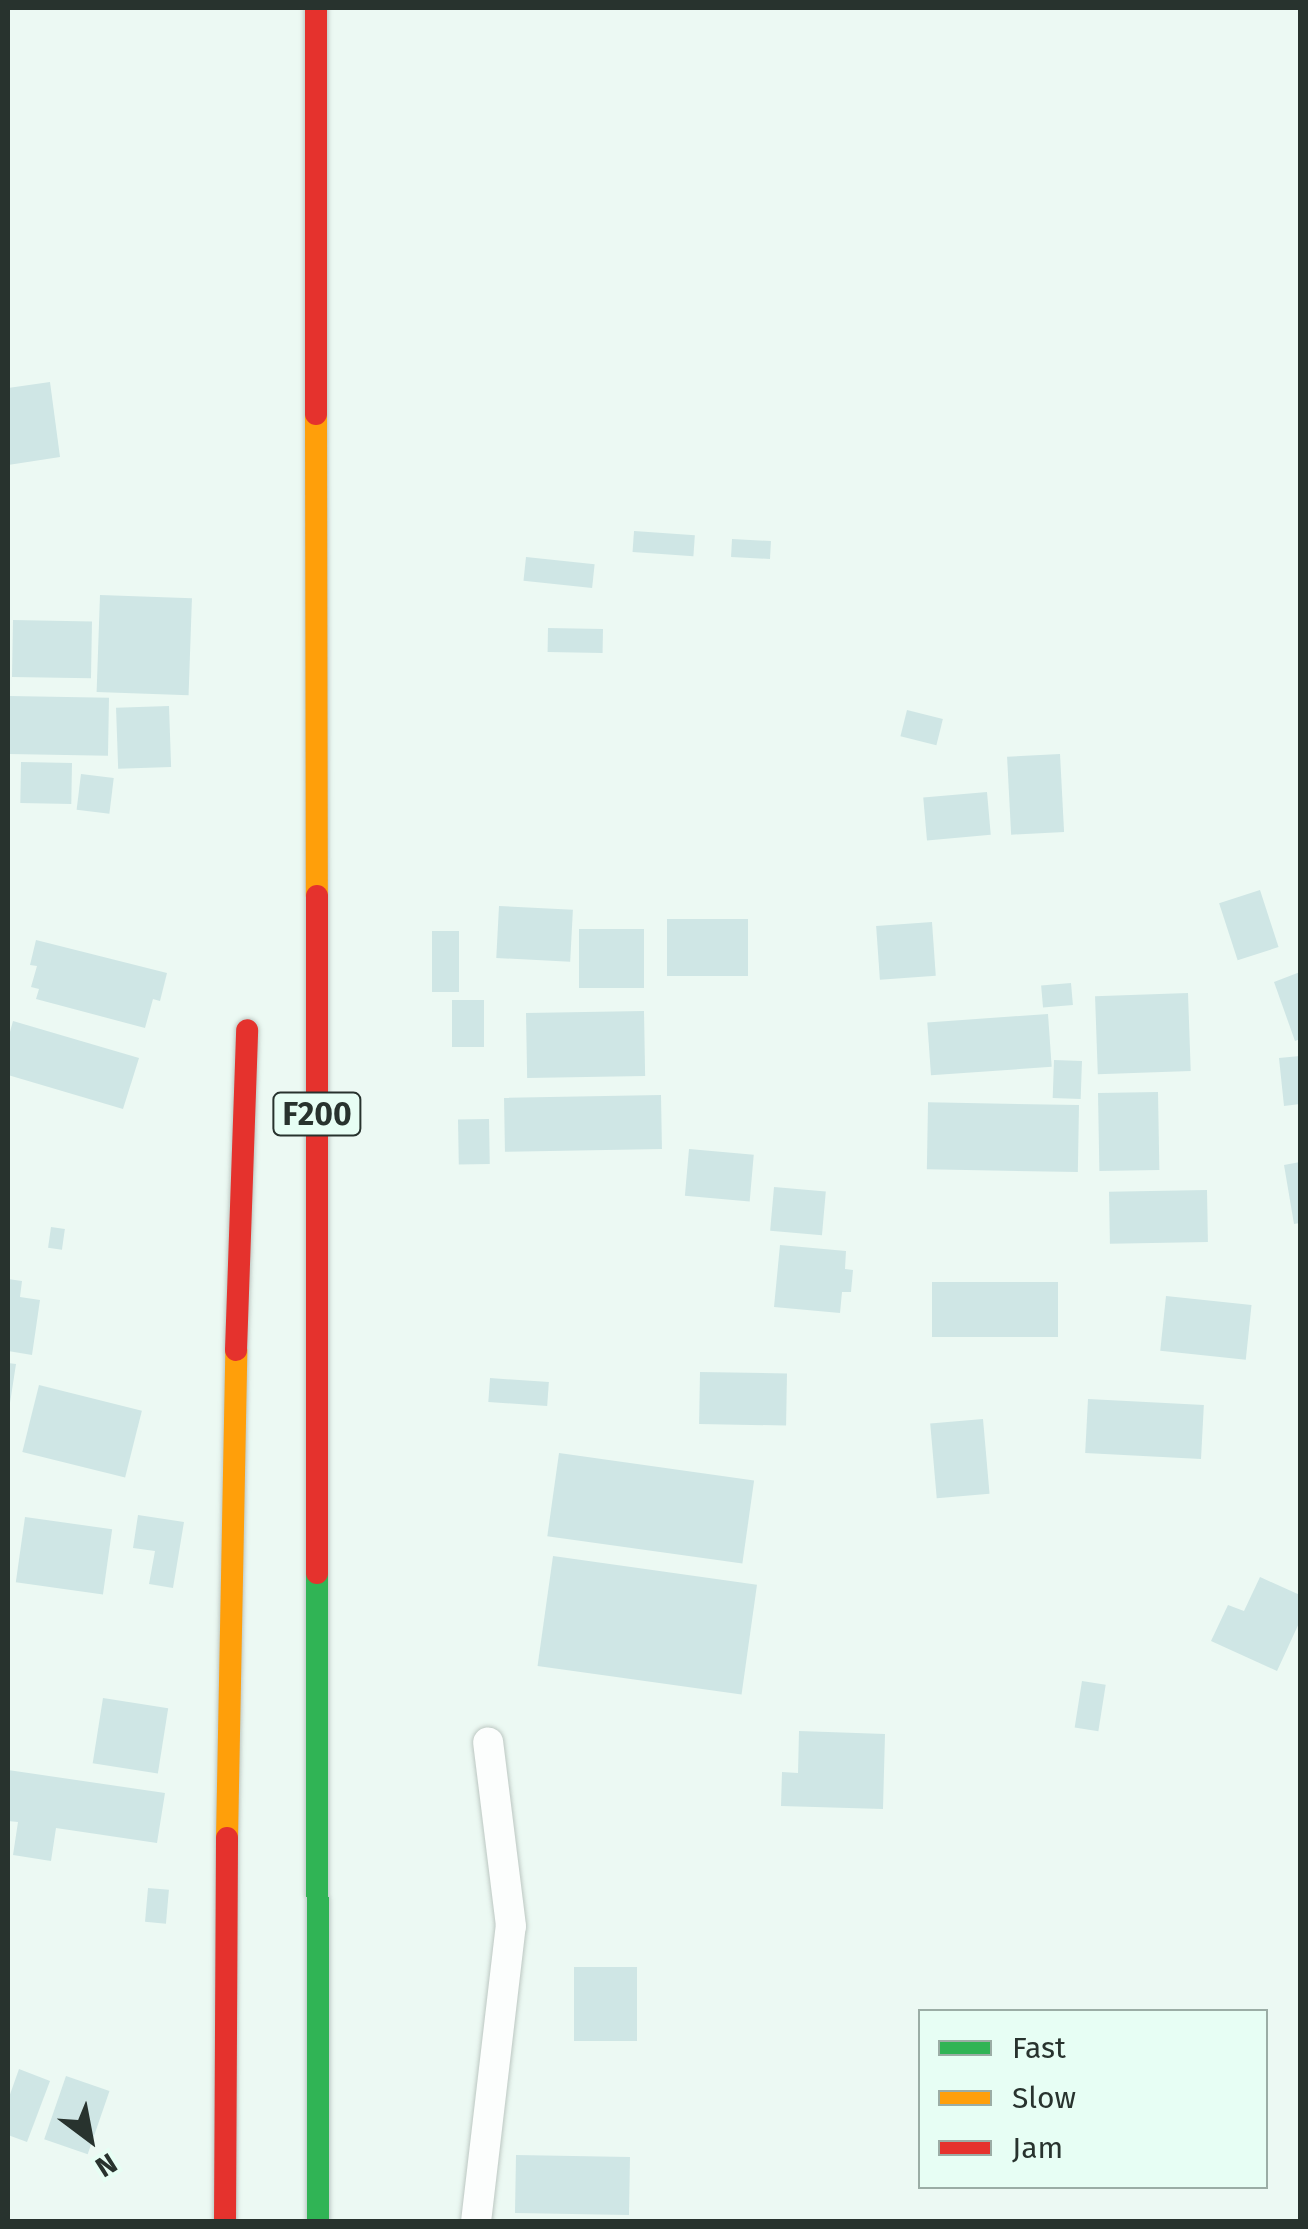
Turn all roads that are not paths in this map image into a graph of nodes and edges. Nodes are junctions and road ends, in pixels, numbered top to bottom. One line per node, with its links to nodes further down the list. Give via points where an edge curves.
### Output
1 (316, 8): 5 (main road, F200)
2 (248, 1030): 4 (main road, via 229,1518)
3 (488, 1742): 6 (street, via 510,1926)
4 (226, 2222)
5 (318, 2222)
6 (476, 2222)

